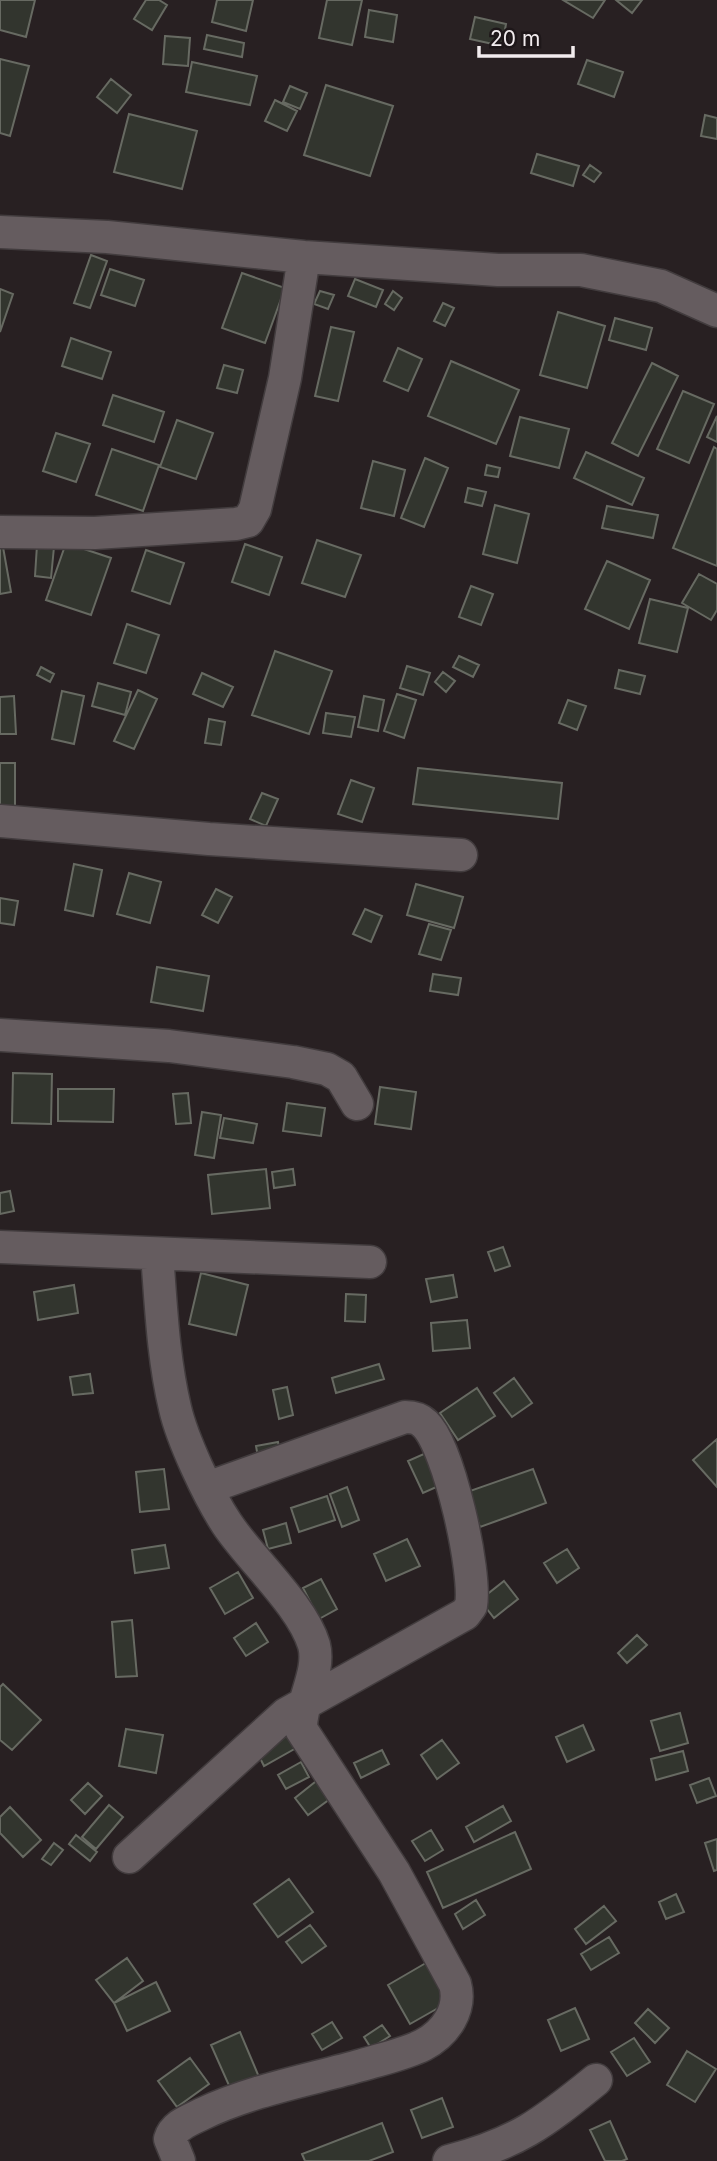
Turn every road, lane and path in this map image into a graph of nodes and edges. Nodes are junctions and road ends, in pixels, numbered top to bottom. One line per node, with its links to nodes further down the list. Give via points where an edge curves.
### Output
1 (0, 232): 2 (street, via 107,237)
2 (304, 257): 3 (street, via 498,270 580,270 661,286); 4 (street, via 285,378 256,509 248,521 95,533)
3 (717, 311)
4 (0, 532)
5 (0, 821): 6 (street)
6 (461, 855)
7 (0, 1035): 8 (street, via 169,1046 293,1062 341,1077)
8 (357, 1104)
9 (0, 1247): 10 (street)
10 (157, 1254): 11 (street); 12 (street, via 175,1410)
11 (370, 1262)
12 (207, 1488): 13 (street, via 227,1524 294,1609 314,1645); 13 (street, via 405,1417 424,1422 433,1434 448,1469 461,1522 471,1606 465,1614)
13 (305, 1702): 14 (street, via 264,1733); 16 (street, via 300,1718 306,1738 394,1872 459,1999 442,2030 424,2044 214,2108 176,2128 170,2139)
14 (129, 1857)
15 (596, 2080): 17 (street, via 516,2139)
16 (179, 2161)
17 (449, 2161)

